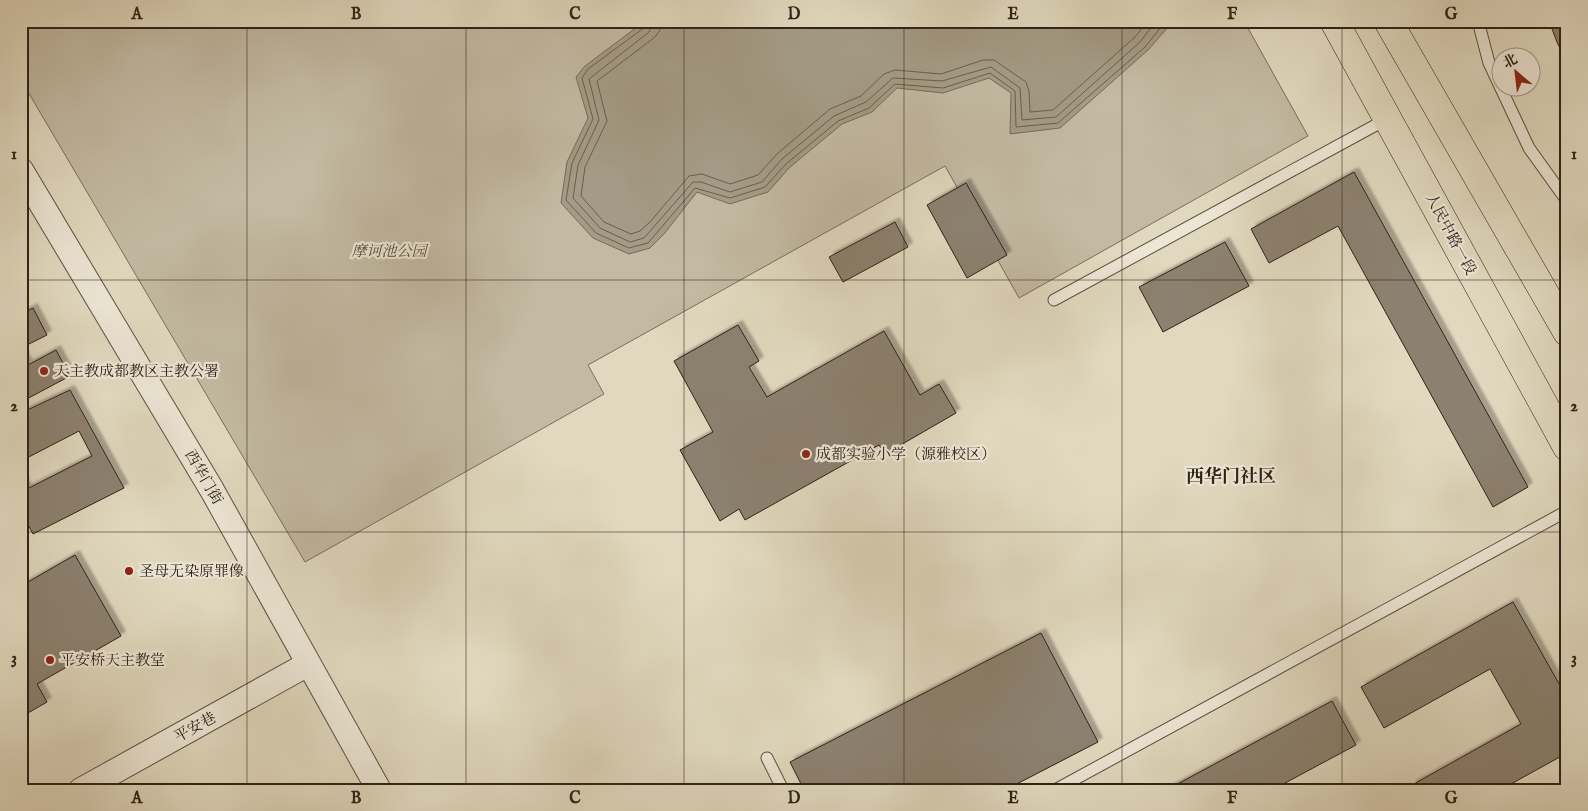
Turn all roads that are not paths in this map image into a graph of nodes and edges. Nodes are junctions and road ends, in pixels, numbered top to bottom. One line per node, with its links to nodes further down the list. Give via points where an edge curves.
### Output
1 (1334, 21): 4 (main road, 人民中路一段)
2 (1388, 21): 8 (main road)
3 (1478, 21): 6 (lane, via 1489,63 1529,148)
4 (1388, 118): 7 (lane); 9 (main road, 人民中路一段)
5 (21, 170): 11 (street, 西华门街, via 212,490)
6 (1567, 201)
7 (1054, 300)
8 (1567, 332)
9 (1567, 447)
10 (1567, 511): 16 (lane)
11 (308, 664): 13 (street, 平安巷); 14 (street, 西华门街)
12 (767, 758): 15 (lane)
13 (81, 790)
14 (379, 790)
15 (784, 790)
16 (1056, 790)

